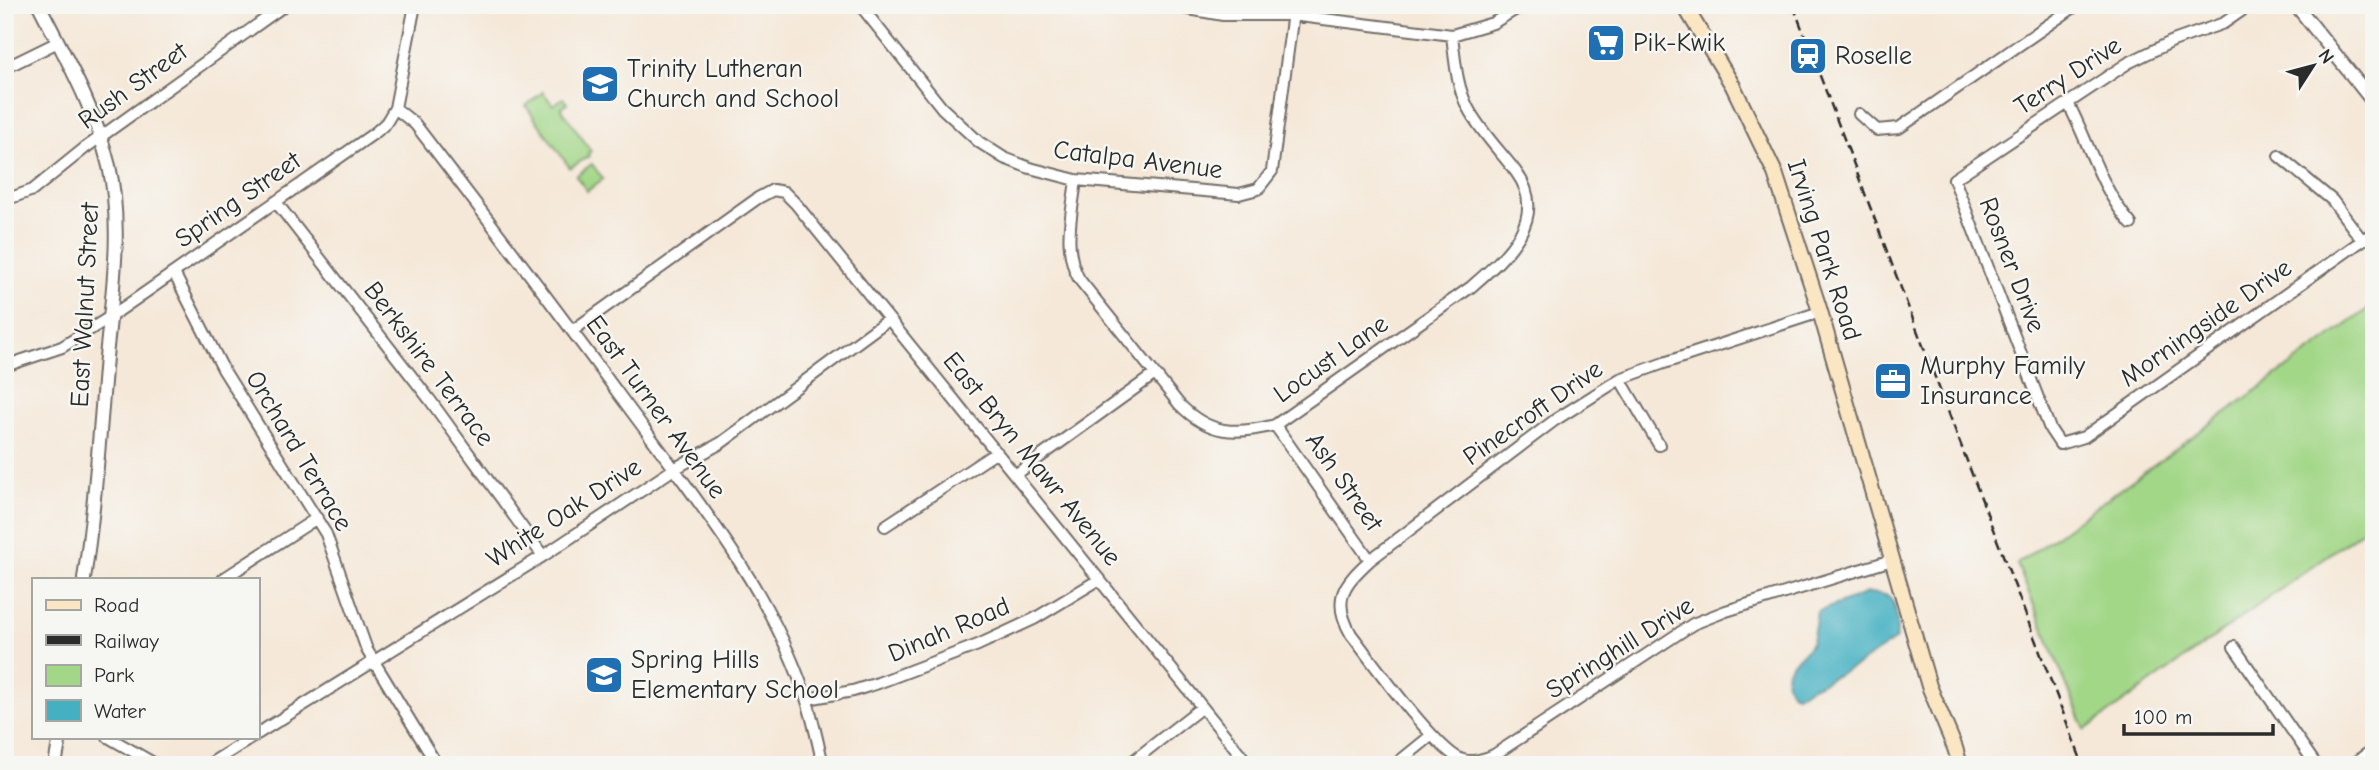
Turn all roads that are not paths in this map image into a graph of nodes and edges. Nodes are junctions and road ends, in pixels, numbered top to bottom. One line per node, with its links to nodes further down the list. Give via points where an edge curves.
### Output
1 (39, 5): 13 (street, East Walnut Street)
2 (285, 5): 19 (street, Rush Street)
3 (415, 5): 17 (street, Spring Street)
4 (860, 5): 22 (street, Catalpa Avenue, via 942,108 979,142 1004,158)
5 (1166, 5): 11 (street, via 1223,15)
6 (1523, 5): 12 (street, via 1493,23)
7 (1684, 5): 29 (main road, Irving Park Road, via 1762,142)
8 (2077, 5): 18 (street, via 1899,128 1877,130)
9 (2250, 5): 15 (street, Terry Drive, via 2212,29 2147,52)
10 (2296, 5): 16 (street)
11 (1293, 10): 12 (street); 22 (street, Catalpa Avenue, via 1272,171 1258,189 1227,194)
12 (1452, 35): 36 (street, Locust Lane, via 1467,107 1519,175 1527,194 1529,211 1522,231 1495,266 1471,287)
13 (58, 42): 14 (street); 19 (street, East Walnut Street)
14 (5, 68)
15 (2068, 103): 21 (street, Terry Drive); 25 (street, via 2111,198)
16 (2374, 103)
17 (395, 108): 24 (street, Spring Street, via 376,132); 32 (street, East Turner Avenue, via 415,124)
18 (1859, 114)
19 (100, 138): 23 (street, Rush Street, via 33,190); 30 (street, East Walnut Street, via 114,192)
20 (2279, 156): 27 (street, via 2332,200)
21 (1954, 179): 37 (street, Rosner Drive, via 2050,429)
22 (1076, 180): 34 (street, Locust Lane, via 1068,251 1072,265)
23 (5, 200)
24 (276, 202): 28 (street, Spring Street); 44 (street, Berkshire Terrace, via 430,400)
25 (2131, 224)
26 (2374, 232): 27 (street, Morningside Drive)
27 (2362, 240): 37 (street, Morningside Drive, via 2084,437)
28 (174, 272): 30 (street, Spring Street); 42 (street, Orchard Terrace, via 223,369)
29 (1820, 312): 35 (street, Pinecroft Drive); 46 (main road, Irving Park Road)
30 (110, 317): 33 (street, Spring Street, via 62,347); 47 (street, East Walnut Street)
31 (889, 319): 32 (street, East Bryn Mawr Avenue, via 796,204 784,192 773,190); 39 (street, East Bryn Mawr Avenue); 40 (street, White Oak Drive, via 721,443)
32 (572, 331): 40 (street, East Turner Avenue)
33 (5, 366)
34 (1155, 374): 36 (street, Locust Lane, via 1188,413 1221,431 1249,432); 41 (street)
35 (1620, 379): 38 (street); 45 (street, Pinecroft Drive, via 1555,420)
36 (1275, 425): 45 (street, Ash Street)
37 (2060, 444)
38 (1659, 445)
39 (997, 452): 41 (street, East Bryn Mawr Avenue); 43 (street)
40 (674, 469): 44 (street, White Oak Drive); 52 (street, East Turner Avenue, via 759,596)
41 (1015, 474): 49 (street, East Bryn Mawr Avenue)
42 (317, 518): 48 (street); 51 (street, Orchard Terrace)
43 (885, 526)
44 (543, 556): 51 (street, White Oak Drive)
45 (1370, 560): 55 (street, Ash Street, via 1349,579 1341,595 1344,623)
46 (1892, 560): 55 (street, Springhill Drive, via 1693,624 1486,759 1464,761); 68 (main road, Irving Park Road, via 1928,685)
47 (84, 578)
48 (225, 578)
49 (1100, 579): 52 (street, Dinah Road, via 1034,619 978,645 853,691); 53 (street, East Bryn Mawr Avenue)
50 (2234, 647): 69 (street)
51 (373, 661): 54 (street, White Oak Drive); 63 (street, Orchard Terrace)
52 (807, 699): 64 (street, East Turner Avenue)
53 (1202, 706): 65 (street); 66 (street, East Bryn Mawr Avenue)
54 (259, 733)
55 (1432, 735): 67 (street)
56 (60, 738): 60 (street)
57 (110, 738): 61 (street)
58 (251, 738): 62 (street)
59 (2374, 749): 70 (street)
60 (55, 765)
61 (157, 765)
62 (208, 765)
63 (438, 765)
64 (823, 765)
65 (1128, 765)
66 (1249, 765)
67 (1395, 765)
68 (1960, 765)
69 (2316, 765)
70 (2351, 765)

